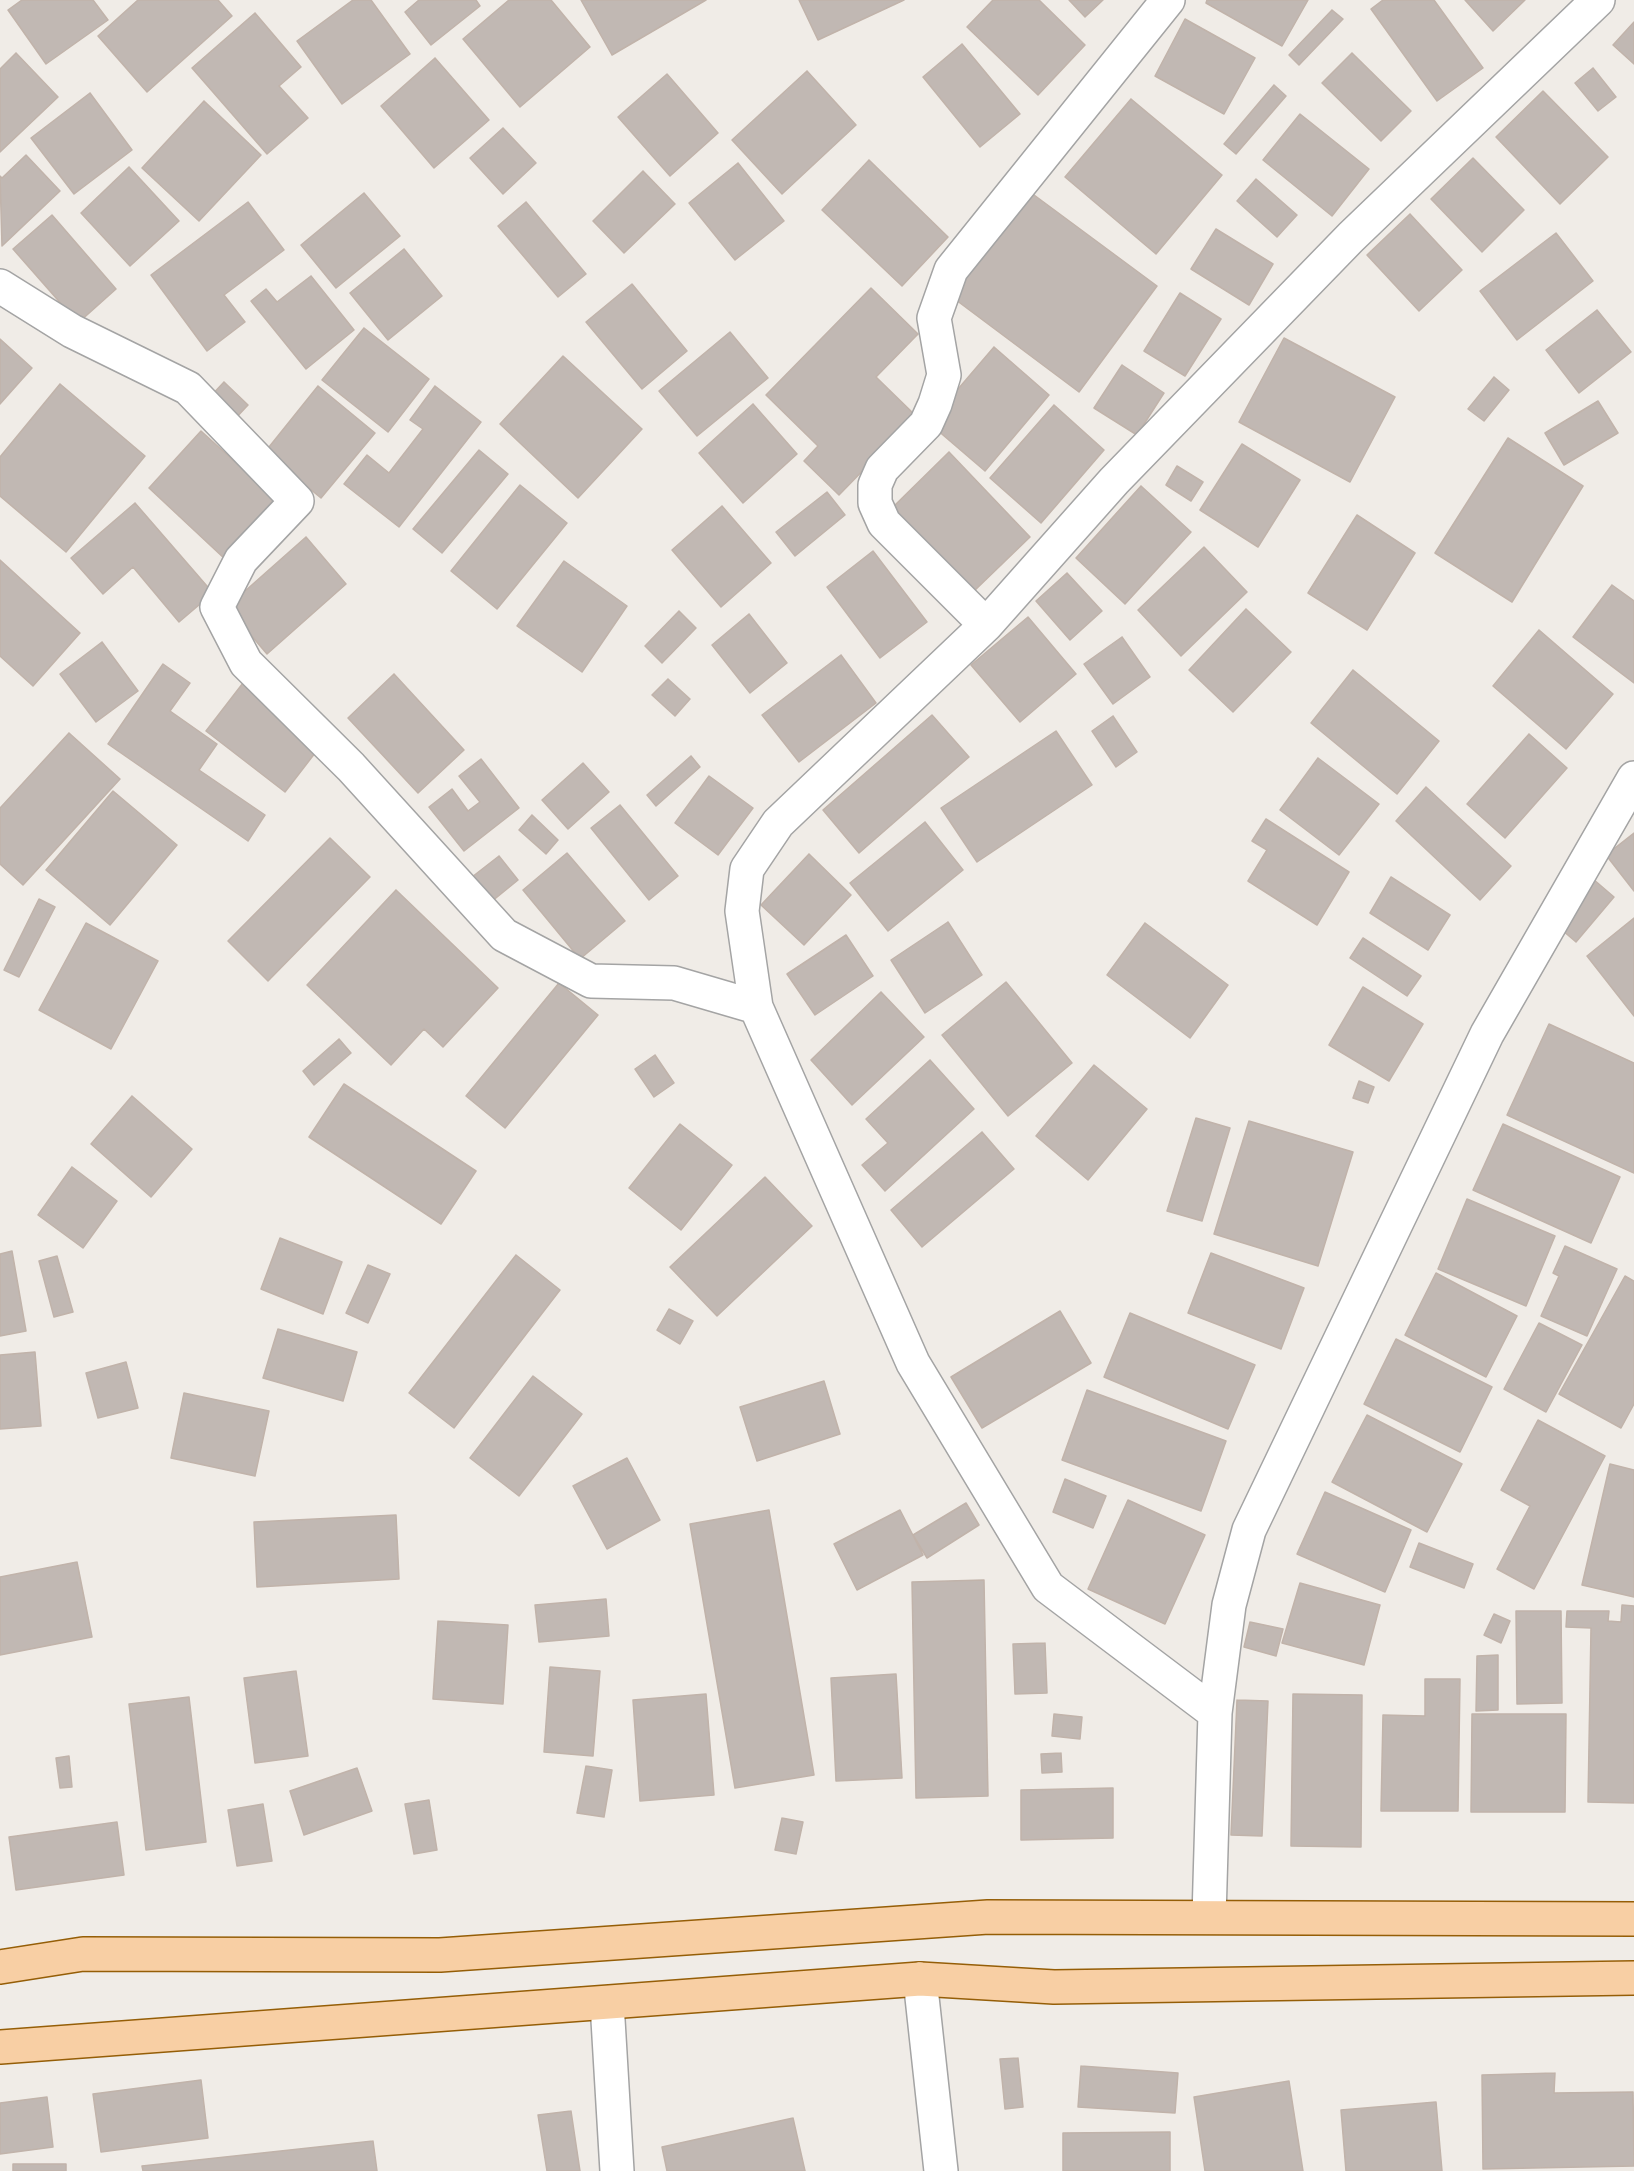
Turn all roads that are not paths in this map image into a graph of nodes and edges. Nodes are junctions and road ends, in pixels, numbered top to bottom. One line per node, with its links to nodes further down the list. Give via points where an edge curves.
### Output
1 (1168, 0): 4 (street, via 951,270 934,318 944,375 935,404 926,424 882,469 875,485 875,502 884,523)
2 (1598, 0): 4 (street, via 1351,237 1114,481)
3 (0, 286): 6 (street, via 72,331 188,388 297,501 241,561 217,608 246,663 351,767 504,935 591,981 674,983)
4 (986, 625): 6 (street, via 778,823 747,869 742,911)
5 (1634, 778): 7 (street, via 1488,1034 1250,1530 1229,1605)
6 (756, 1007): 7 (street, via 914,1363 1048,1587)
7 (1215, 1713): 8 (street)
8 (1209, 1917): 9 (main road); 10 (main road, via 988,1917 440,1955 83,1954)
9 (1634, 1919)
10 (0, 1967)
11 (1634, 1978): 12 (main road, via 1054,1987)
12 (920, 1979): 13 (main road); 16 (street)
13 (607, 2003): 14 (main road); 15 (street)
14 (0, 2047)
15 (617, 2171)
16 (941, 2171)

